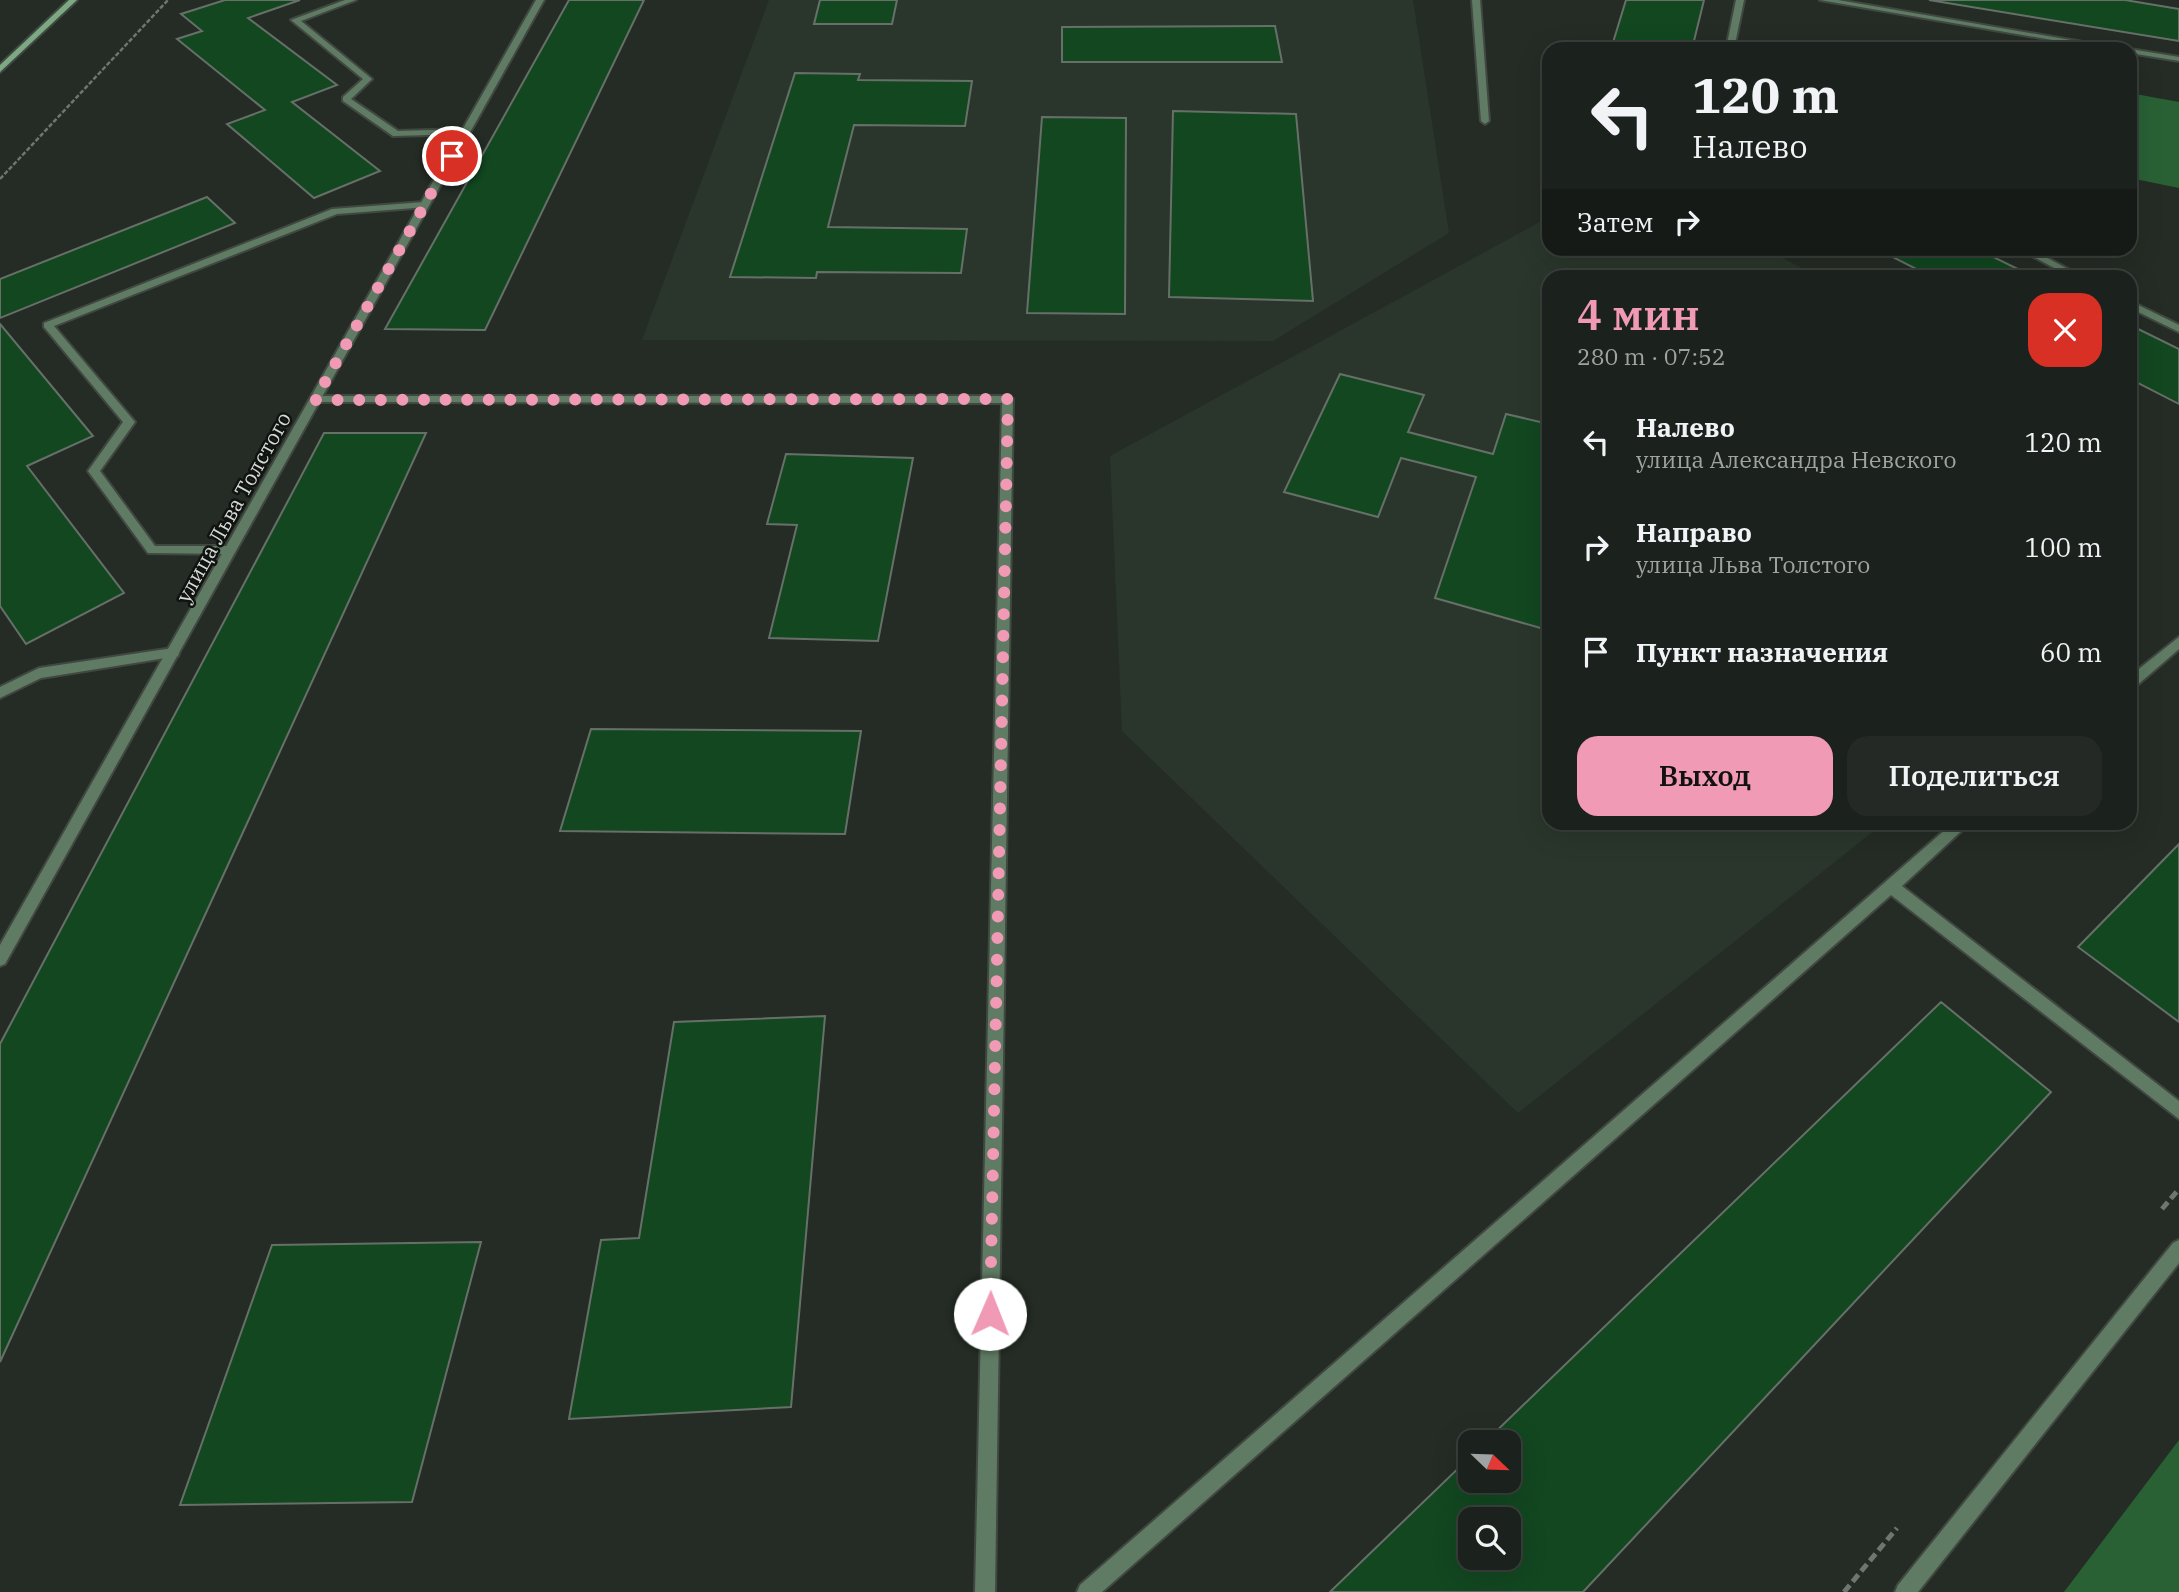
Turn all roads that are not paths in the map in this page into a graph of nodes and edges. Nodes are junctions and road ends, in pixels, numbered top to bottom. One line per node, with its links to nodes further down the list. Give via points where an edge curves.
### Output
1 (73, 0): 11 (main road)
2 (352, 0): 13 (street, via 295,20 368,79 346,99 396,134)
3 (540, 0): 13 (street, улица Льва Толстого)
4 (1476, 0): 12 (street)
5 (1740, 0): 7 (street)
6 (1824, 0): 8 (street)
7 (1731, 42)
8 (2077, 42)
9 (2137, 52): 10 (street)
10 (2179, 59)
11 (0, 70)
12 (1485, 121)
13 (466, 132): 14 (street, улица Льва Толстого)
14 (424, 205): 19 (street, улица Льва Толстого); 20 (street, via 335,211 48,325 128,422 94,471 152,550)
15 (2037, 256): 16 (street)
16 (2064, 270)
17 (2137, 308): 18 (street)
18 (2179, 329)
19 (315, 400): 20 (street, улица Льва Толстого); 30 (street, via 1008,399)
20 (230, 550): 22 (street, улица Льва Толстого)
21 (2179, 642): 23 (street)
22 (173, 653): 24 (street, via 39,673); 27 (street, улица Льва Толстого)
23 (2137, 677)
24 (0, 693)
25 (1956, 830): 26 (street)
26 (1890, 886): 28 (street); 31 (street)
27 (0, 960)
28 (2179, 1111)
29 (2179, 1249): 32 (street)
30 (985, 1592)
31 (1087, 1592)
32 (1905, 1592)

